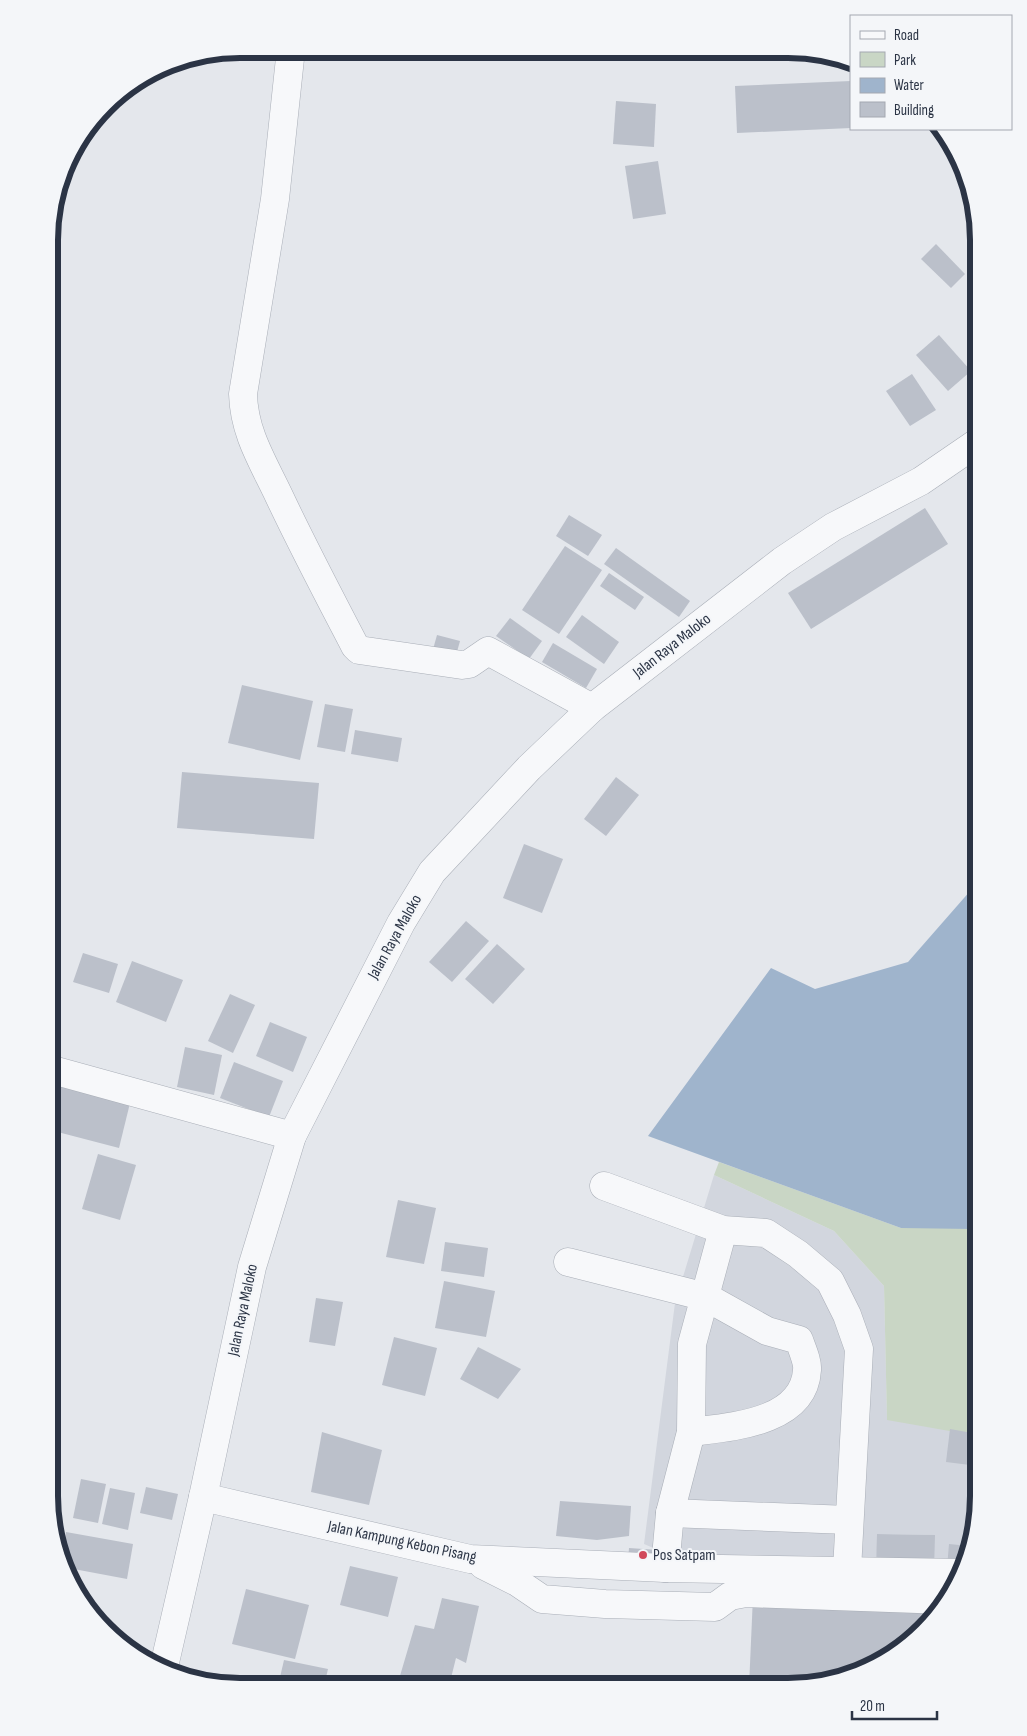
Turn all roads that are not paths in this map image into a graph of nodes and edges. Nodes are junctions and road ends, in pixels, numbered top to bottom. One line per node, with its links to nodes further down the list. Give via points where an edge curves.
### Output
1 (290, 58): 3 (street, via 275,199 243,394 247,430 359,650 462,665 488,651)
2 (970, 447): 3 (street, Jalan Raya Maloko, via 921,481 841,523 782,561)
3 (592, 708): 5 (street, Jalan Raya Maloko, via 529,768 432,872 401,923)
4 (58, 1071): 5 (street)
5 (292, 1136): 11 (street, Jalan Raya Maloko, via 252,1267)
6 (604, 1186): 7 (street)
7 (723, 1230): 9 (street); 13 (street, via 766,1233 798,1254 830,1281 847,1315 859,1349)
8 (568, 1262): 9 (street)
9 (706, 1297): 10 (street, via 692,1344); 10 (street, via 767,1331 799,1340 807,1370 800,1394 781,1412 730,1427)
10 (691, 1432): 12 (street)
11 (203, 1497): 14 (street, Jalan Kampung Kebon Pisang); 19 (street, Jalan Raya Maloko)
12 (670, 1513): 13 (street); 15 (street)
13 (848, 1520): 16 (street)
14 (470, 1559): 15 (street, Jalan Kampung Kebon Pisang); 18 (street, via 517,1582 542,1599 715,1607 730,1596 746,1593)
15 (664, 1568): 16 (street, Jalan Kampung Kebon Pisang)
16 (847, 1570): 17 (street, Jalan Kampung Kebon Pisang)
17 (953, 1573)
18 (937, 1600)
19 (165, 1663)

